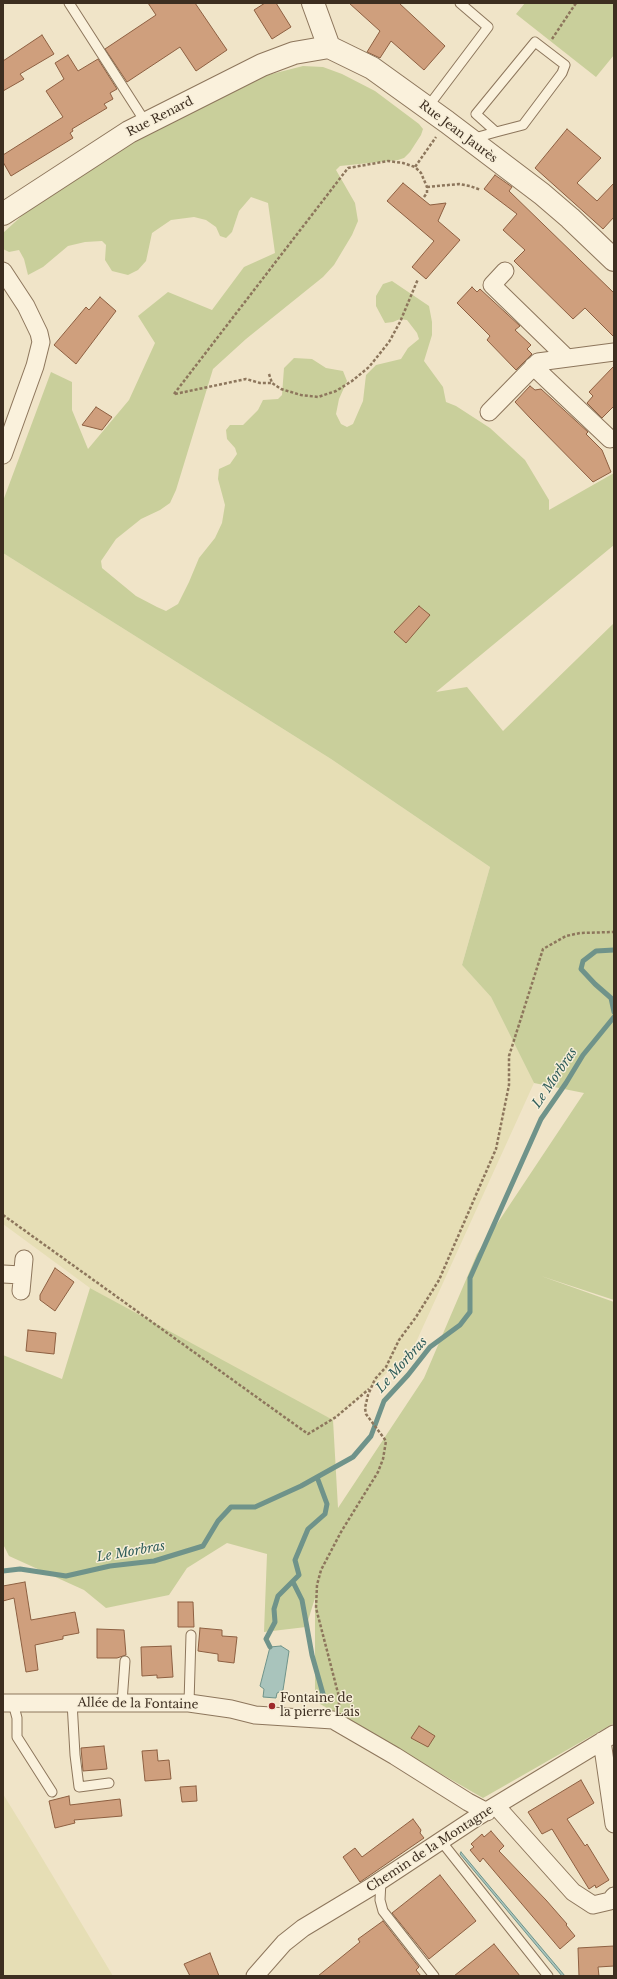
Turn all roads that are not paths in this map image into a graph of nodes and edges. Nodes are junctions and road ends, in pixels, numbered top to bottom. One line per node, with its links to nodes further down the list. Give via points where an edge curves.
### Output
1 (69, 3): 6 (lane)
2 (313, 3): 4 (street)
3 (460, 3): 5 (lane, via 488,27)
4 (329, 47): 5 (street, Rue Jean Jaurès, via 372,68); 6 (street, Rue Renard, via 294,53 262,65)
5 (427, 108): 8 (street, Rue Jean Jaurès)
6 (146, 123): 9 (street, Rue Renard)
7 (496, 132): 7 (lane, via 476,114 535,42 565,65 562,73 523,126); 8 (lane)
8 (470, 139): 10 (street, Rue Jean Jaurès, via 542,194)
9 (3, 214)
10 (614, 260)
11 (3, 271): 18 (street, via 26,306 41,342 35,366)
12 (506, 271): 14 (street, via 492,285)
13 (614, 352): 14 (street)
14 (567, 358): 15 (street, via 538,362)
15 (534, 366): 16 (street); 17 (street)
16 (489, 412)
17 (610, 439)
18 (5, 441)
19 (3, 1274): 20 (street)
20 (22, 1275)
21 (191, 1635): 26 (lane)
22 (124, 1661): 24 (lane)
23 (72, 1702): 24 (street, Allée de la Fontaine); 25 (street, Allée de la Fontaine); 28 (lane, via 79,1787)
24 (122, 1702): 26 (street, Allée de la Fontaine)
25 (8, 1703): 29 (lane, via 17,1718 17,1737)
26 (189, 1703): 30 (street, Allée de la Fontaine, via 231,1708 255,1715 333,1720 468,1802)
27 (608, 1738): 30 (street, Chemin de la Montagne); 31 (street)
28 (109, 1783)
29 (52, 1792)
30 (492, 1809): 32 (street, Chemin de la Montagne); 34 (street, via 573,1892 593,1905 610,1901)
31 (614, 1824)
32 (441, 1841): 33 (street, Chemin de la Montagne); 37 (lane)
33 (381, 1881): 35 (street, Chemin de la Montagne, via 303,1928 284,1943); 36 (lane, via 380,1900 383,1911)
34 (614, 1896)
35 (255, 1976)
36 (434, 1976)
37 (548, 1976)

